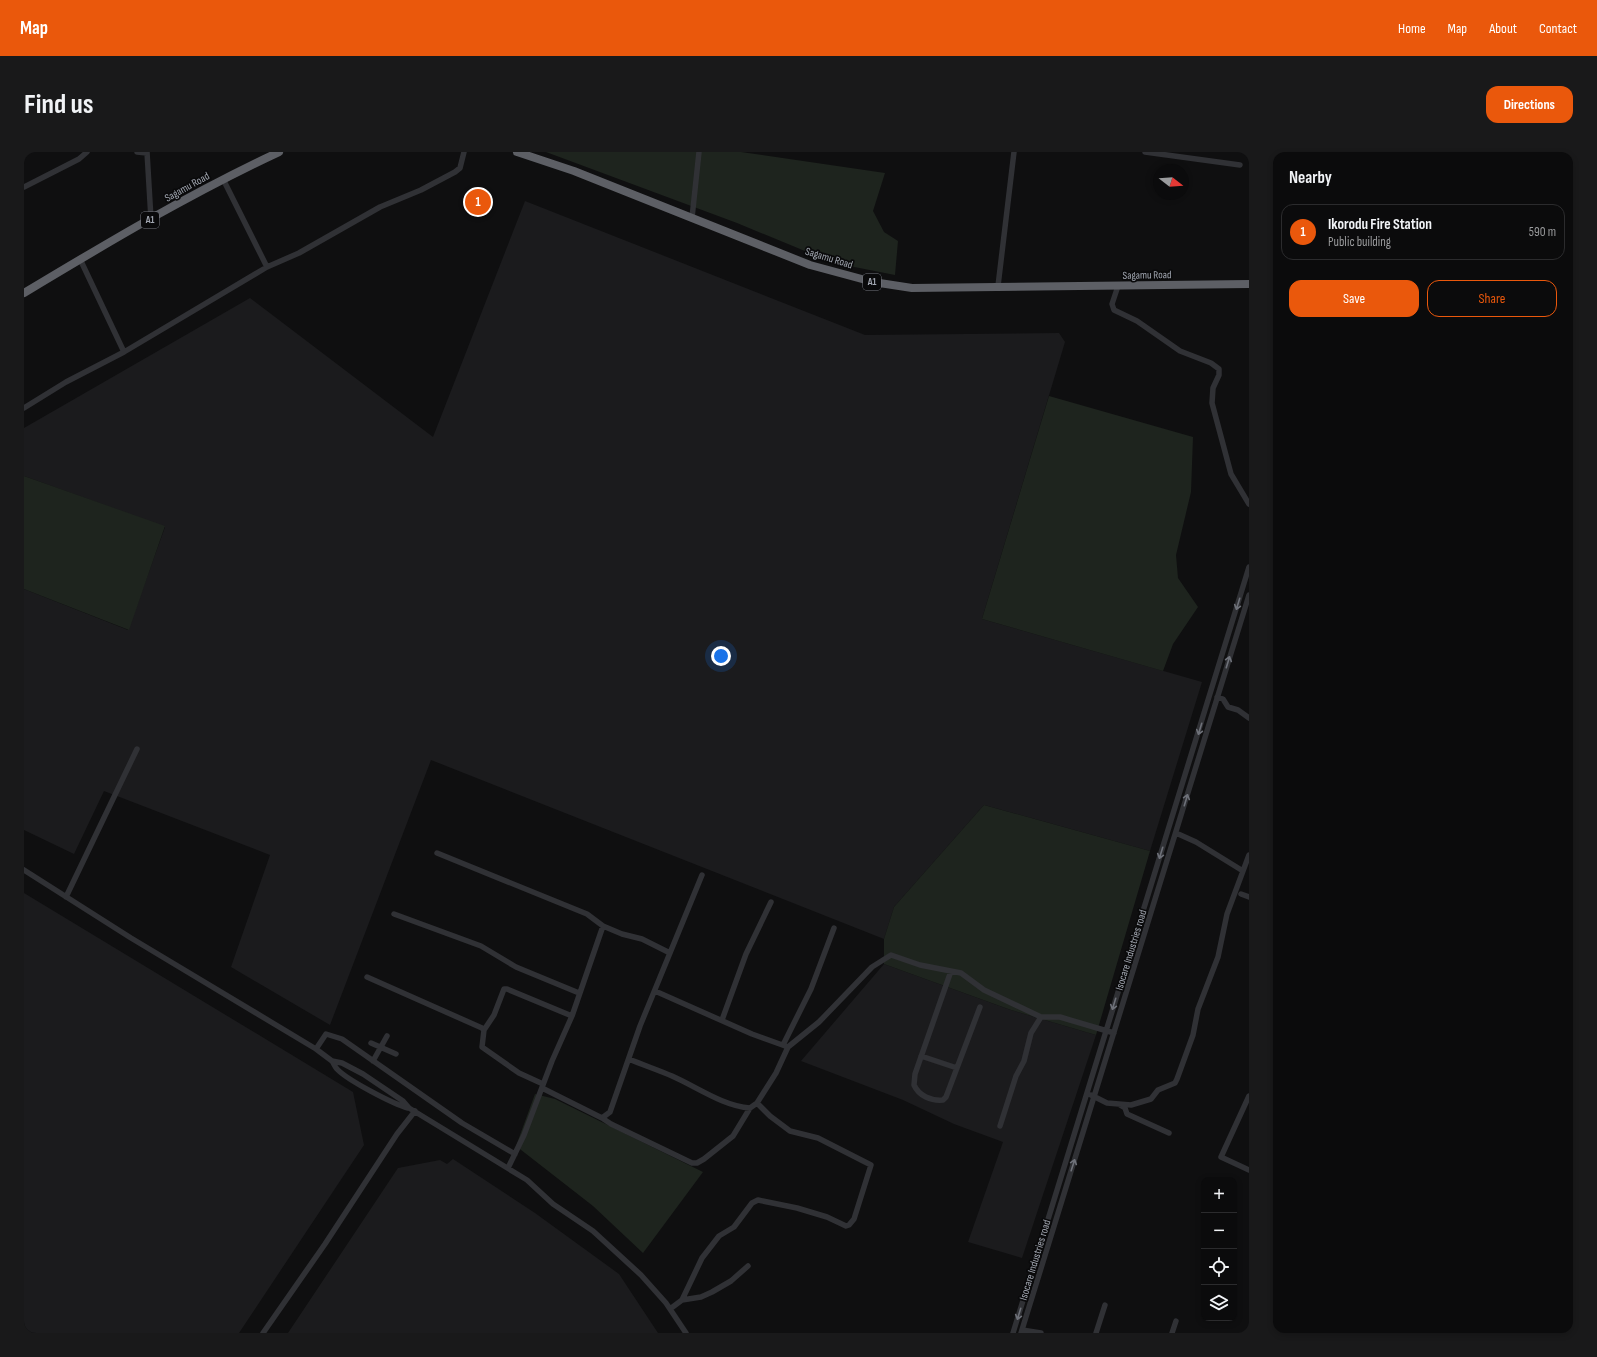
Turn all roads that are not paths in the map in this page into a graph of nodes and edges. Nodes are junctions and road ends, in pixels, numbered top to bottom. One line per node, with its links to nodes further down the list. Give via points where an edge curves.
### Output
1 (87, 152): 12 (street, via 79,159)
2 (137, 152): 9 (street)
3 (279, 152): 11 (highway, Sagamu Road / A1)
4 (464, 152): 16 (street, via 460,168 455,172 380,207 299,253)
5 (517, 152): 13 (highway, Sagamu Road / A1, via 574,171)
6 (699, 152): 13 (street)
7 (1014, 152): 18 (street)
8 (1145, 152): 10 (street)
9 (147, 153): 14 (street)
10 (1240, 165)
11 (223, 179): 14 (highway, Sagamu Road / A1); 16 (street)
12 (24, 187)
13 (692, 218): 18 (highway, Sagamu Road / A1, via 810,265 873,282 912,288)
14 (151, 219): 15 (highway, Sagamu Road / A1)
15 (80, 259): 20 (highway, Sagamu Road / A1); 21 (street)
16 (267, 267): 21 (street)
17 (1249, 284): 19 (highway, Sagamu Road / A1)
18 (998, 286): 19 (highway, Sagamu Road / A1)
19 (1118, 286): 23 (street, via 1112,304 1114,310 1137,321 1180,351 1211,363 1219,369 1213,388 1212,403 1231,474)
20 (24, 293)
21 (124, 352): 22 (street, via 66,382)
22 (24, 408)
23 (1249, 504)
24 (1249, 567): 26 (street, Isocare Industries road, one-way to 26)
25 (1249, 595): 27 (street, Isocare Industries road, one-way to 25)
26 (1215, 676): 27 (street); 54 (street, Isocare Industries road, one-way to 54)
27 (1223, 678): 28 (street, Isocare Industries road)
28 (1217, 697): 29 (street, via 1223,699 1228,707); 31 (street, Isocare Industries road, one-way to 28)
29 (1249, 718)
30 (137, 748): 38 (street)
31 (1176, 833): 35 (street, via 1196,842); 55 (street, Isocare Industries road)
32 (437, 853): 42 (street, via 586,914)
33 (1249, 854): 35 (street)
34 (24, 870): 38 (street)
35 (1243, 871): 72 (street, via 1227,914 1218,957 1198,1009 1193,1035 1175,1083 1158,1090 1152,1099)
36 (702, 876): 44 (street)
37 (1241, 894): 39 (street)
38 (66, 897): 60 (street)
39 (1249, 897)
40 (771, 902): 52 (street, via 746,954)
41 (394, 914): 48 (street, via 470,941 516,966)
42 (603, 926): 44 (street, via 642,939); 48 (street)
43 (834, 928): 59 (street, via 811,989)
44 (670, 953): 47 (street)
45 (951, 971): 51 (street, via 960,972 984,990); 59 (street, via 920,965 891,955 872,967 848,989 819,1022); 62 (street)
46 (367, 977): 53 (street)
47 (656, 991): 52 (street); 63 (street)
48 (579, 993): 50 (street)
49 (980, 1007): 66 (street)
50 (572, 1016): 53 (street, via 507,989 504,990 494,1015); 67 (street)
51 (1041, 1017): 54 (street, via 1060,1017); 77 (street, via 1031,1033 1024,1061 1016,1076)
52 (722, 1020): 59 (street)
53 (484, 1030): 67 (street, via 482,1048)
54 (1106, 1031): 55 (street); 68 (street, Isocare Industries road)
55 (1114, 1033): 69 (street, Isocare Industries road)
56 (387, 1036): 58 (street)
57 (372, 1043): 58 (street)
58 (381, 1046): 61 (street); 65 (street)
59 (785, 1046): 71 (street, via 776,1073)
60 (316, 1049): 64 (street); 65 (street, via 326,1034 342,1039)
61 (396, 1054)
62 (921, 1056): 66 (street); 66 (street, via 914,1085 920,1093 930,1099 943,1100 946,1097)
63 (629, 1059): 74 (street, via 715,1097 743,1108); 76 (street, via 612,1108 606,1117)
64 (332, 1061): 73 (street, via 342,1063 363,1074 403,1101); 73 (street, via 337,1069 368,1089)
65 (373, 1061): 79 (street, via 462,1123)
66 (956, 1068)
67 (543, 1086): 76 (street); 79 (street)
68 (1087, 1094): 69 (street); 90 (street, Isocare Industries road, one-way to 90)
69 (1094, 1096): 72 (street, via 1107,1103); 87 (street, Isocare Industries road, one-way to 69)
70 (1249, 1096): 81 (street, via 1221,1158)
71 (758, 1103): 74 (street); 83 (street, via 790,1131 818,1138 871,1165 854,1219 846,1226 805,1210 758,1200 752,1203 734,1227 720,1236 702,1258)
72 (1120, 1105): 78 (street, via 1125,1108 1127,1114)
73 (409, 1108): 75 (street)
74 (750, 1108): 76 (street, via 733,1136 692,1163)
75 (415, 1110): 80 (street); 88 (street)
76 (602, 1118)
77 (1000, 1126)
78 (1169, 1133)
79 (515, 1154): 80 (street)
80 (508, 1168): 85 (street, via 527,1180 553,1204 593,1231 641,1275)
81 (1249, 1170)
82 (748, 1266): 83 (street, via 731,1281 712,1292)
83 (682, 1300): 85 (street)
84 (1105, 1305): 92 (street)
85 (670, 1309): 89 (street)
86 (1176, 1320): 93 (street)
87 (1022, 1331): 91 (street)
88 (263, 1333)
89 (686, 1333)
90 (1013, 1333)
91 (1041, 1333)
92 (1096, 1333)
93 (1172, 1333)

